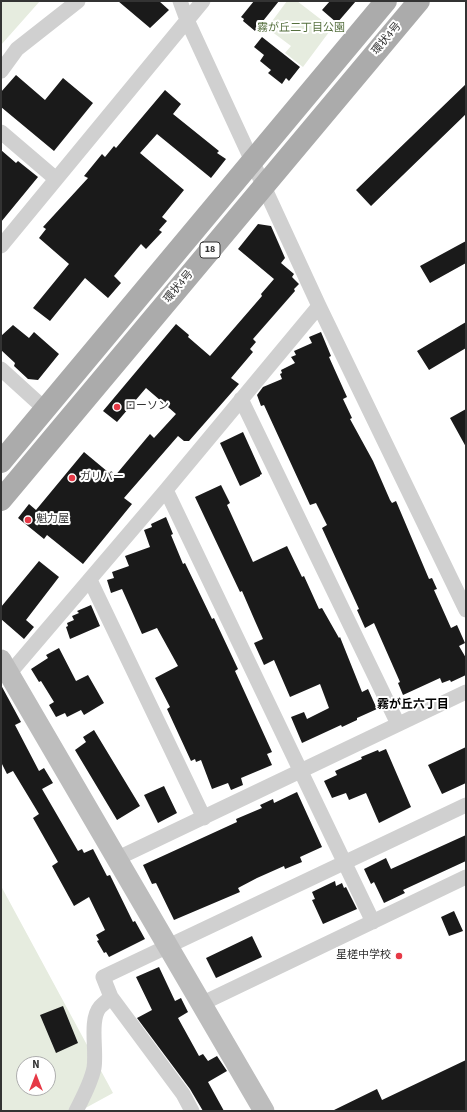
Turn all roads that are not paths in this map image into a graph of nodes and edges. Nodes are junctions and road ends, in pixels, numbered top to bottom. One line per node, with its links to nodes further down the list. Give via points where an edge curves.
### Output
1 (78, 1): 7 (street, via 17,49)
2 (180, 1): 6 (street)
3 (203, 1): 6 (street)
4 (386, 1): 9 (main road, 18)
5 (419, 1): 11 (main road, 環状4号 / 18)
6 (187, 20): 9 (street); 10 (street)
7 (1, 72)
8 (1, 132): 10 (street)
9 (252, 160): 11 (street); 16 (main road, 18)
10 (56, 179): 12 (street)
11 (264, 186): 13 (street); 19 (main road, 環状4号 / 18)
12 (1, 246)
13 (319, 306): 15 (street); 21 (street)
14 (1, 369): 16 (street)
15 (241, 399): 18 (street); 24 (street)
16 (45, 409): 17 (main road, 18)
17 (1, 462)
18 (166, 490): 20 (street); 25 (street)
19 (1, 500)
20 (90, 580): 22 (street); 27 (street)
21 (466, 610)
22 (5, 667): 28 (street)
23 (466, 692): 24 (street)
24 (398, 724): 25 (street)
25 (302, 771): 27 (street); 29 (street)
26 (466, 805): 29 (street)
27 (204, 818): 28 (street)
28 (116, 859): 32 (street)
29 (345, 864): 31 (street); 32 (street)
30 (466, 877): 31 (street)
31 (373, 922): 34 (street)
32 (168, 947): 33 (street, via 103,977); 34 (street)
33 (111, 997): 35 (street, via 99,1008 94,1019 94,1069); 36 (street, via 183,1094)
34 (201, 1004): 37 (street)
35 (76, 1111)
36 (192, 1111)
37 (264, 1111)

